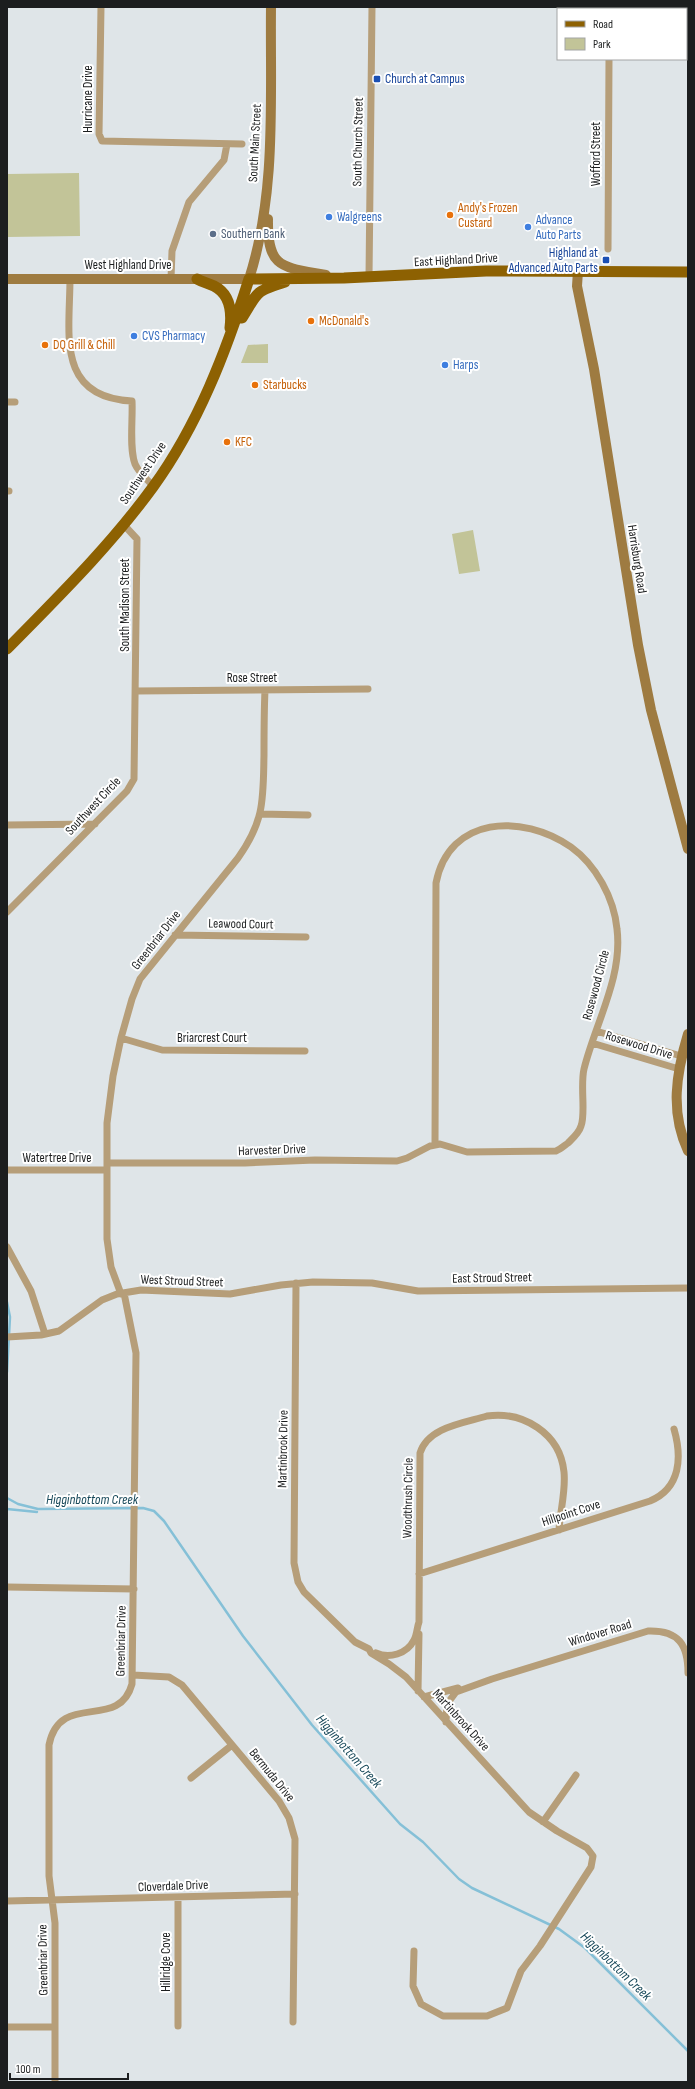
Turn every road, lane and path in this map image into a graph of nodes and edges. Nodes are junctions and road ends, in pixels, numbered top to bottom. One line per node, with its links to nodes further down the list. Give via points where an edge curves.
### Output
1 (101, 7): 5 (street, Hurricane Drive, via 100,139 105,142)
2 (271, 7): 7 (main road, South Main Street)
3 (372, 7): 11 (street, South Church Street)
4 (609, 60): 8 (street, Wofford Street)
5 (227, 144): 6 (street); 15 (street, via 224,160 189,202 172,251)
6 (242, 144)
7 (269, 152): 13 (main road, via 268,236 272,255 279,262 292,268); 17 (main road, South Main Street, via 259,241)
8 (608, 249)
9 (578, 271): 10 (main road, East Highland Drive); 11 (main road, East Highland Drive, via 486,271); 32 (main road, Harrisburg Road, via 578,286 595,375 638,645 651,710)
10 (688, 272)
11 (369, 277): 13 (main road, East Highland Drive)
12 (70, 278): 14 (main road, West Highland Drive); 15 (main road, West Highland Drive); 22 (street, via 70,355 74,368 93,390 132,401 135,464)
13 (344, 278): 18 (main road, East Highland Drive)
14 (7, 279)
15 (171, 279): 16 (main road, West Highland Drive)
16 (196, 279): 17 (main road, West Highland Drive); 19 (main road, via 216,287 226,297 230,309)
17 (249, 279): 18 (main road, East Highland Drive); 19 (main road, Southwest Drive)
18 (295, 279): 19 (main road, via 261,289)
19 (231, 335): 22 (main road, Southwest Drive, via 206,395 178,448)
20 (7, 402): 21 (street)
21 (15, 402)
22 (153, 486): 23 (main road, Southwest Drive)
23 (124, 525): 24 (main road, Southwest Drive, via 96,558); 27 (street, South Madison Street, via 137,539)
24 (7, 649)
25 (368, 689): 26 (street, Rose Street)
26 (265, 690): 27 (street, Rose Street); 28 (street, Greenbriar Drive, via 264,790)
27 (136, 691): 30 (street, Southwest Circle, via 134,779)
28 (260, 814): 29 (street); 34 (street, Greenbriar Drive, via 243,850)
29 (308, 815)
30 (95, 824): 31 (street); 33 (street, Southwest Circle)
31 (7, 825)
32 (688, 849)
33 (7, 912)
34 (175, 935): 35 (street, Leawood Court); 38 (street, Greenbriar Drive, via 140,979)
35 (306, 937)
36 (596, 1031): 39 (street, Rosewood Circle); 41 (street, Rosewood Drive); 43 (street, Rosewood Circle, via 614,972 618,947 614,912 596,873 571,848 545,833 509,826 479,829 468,834 442,861 436,883)
37 (688, 1034): 41 (main road)
38 (121, 1038): 40 (street, Briarcrest Court, via 162,1050); 45 (street, Greenbriar Drive, via 108,1108)
39 (592, 1043): 42 (street, Rosewood Drive); 43 (street, Rosewood Circle, via 582,1077 582,1126 561,1150 466,1152 447,1145)
40 (305, 1051)
41 (681, 1056): 42 (main road)
42 (678, 1069): 44 (main road, via 676,1108)
43 (435, 1145): 45 (street, Harvester Drive, via 397,1161 315,1160)
44 (688, 1151)
45 (107, 1166): 46 (street, Watertree Drive); 50 (street, Greenbriar Drive, via 108,1250)
46 (7, 1170)
47 (7, 1247): 51 (street, via 31,1291)
48 (296, 1284): 49 (street, East Stroud Street, via 372,1283 418,1291); 50 (street, West Stroud Street, via 230,1294 141,1290); 59 (street, Martinbrook Drive, via 295,1571 304,1592 355,1642)
49 (688, 1288)
50 (122, 1293): 51 (street, West Stroud Street, via 93,1305 65,1328); 57 (street, Greenbriar Drive, via 136,1353)
51 (45, 1334): 52 (street, West Stroud Street)
52 (7, 1337)
53 (674, 1429): 54 (street, Hillpoint Cove, via 679,1447 676,1471 671,1485 662,1494 650,1501)
54 (559, 1530): 55 (street, Hillpoint Cove); 55 (street, Woodthrush Circle, via 564,1472 555,1446 541,1430 522,1418 510,1415 487,1416 435,1433 423,1445 420,1453)
55 (419, 1574): 58 (street, Woodthrush Circle)
56 (7, 1587): 57 (street)
57 (134, 1589): 61 (street, Greenbriar Drive)
58 (419, 1622): 59 (street, Woodthrush Circle, via 415,1639 400,1653 386,1656); 63 (street, Woodthrush Circle)
59 (369, 1649): 63 (street, Martinbrook Drive, via 371,1654 406,1677)
60 (688, 1673): 62 (street, Windover Road, via 687,1652 681,1642 666,1632 648,1631)
61 (133, 1674): 66 (street, Bermuda Drive, via 169,1677 182,1685); 73 (street, Greenbriar Drive, via 130,1692 120,1703 108,1709 71,1715 59,1723 50,1737 49,1869)
62 (492, 1679): 64 (street, Windover Road); 65 (street, Windover Road, via 454,1693 446,1706)
63 (418, 1690): 64 (street, Martinbrook Drive)
64 (424, 1698): 65 (street, Martinbrook Drive)
65 (446, 1722): 69 (street, Martinbrook Drive, via 518,1801)
66 (232, 1745): 68 (street); 70 (street, Bermuda Drive, via 279,1801 289,1818 295,1839)
67 (576, 1775): 69 (street)
68 (191, 1778)
69 (542, 1822): 74 (street, Martinbrook Drive, via 587,1848 593,1856 591,1867 521,1971 506,2008 487,2016 443,2016 421,2004 413,1986)
70 (295, 1894): 71 (street, Cloverdale Drive); 75 (street, Bermuda Drive)
71 (178, 1898): 73 (street, Cloverdale Drive); 76 (street, Hillridge Cove)
72 (7, 1901): 73 (street, Cloverdale Drive)
73 (52, 1901): 78 (street, Greenbriar Drive, via 55,1923)
74 (414, 1951)
75 (293, 2022)
76 (178, 2026)
77 (7, 2027): 78 (street)
78 (55, 2027): 79 (street, Greenbriar Drive)
79 (55, 2082)

